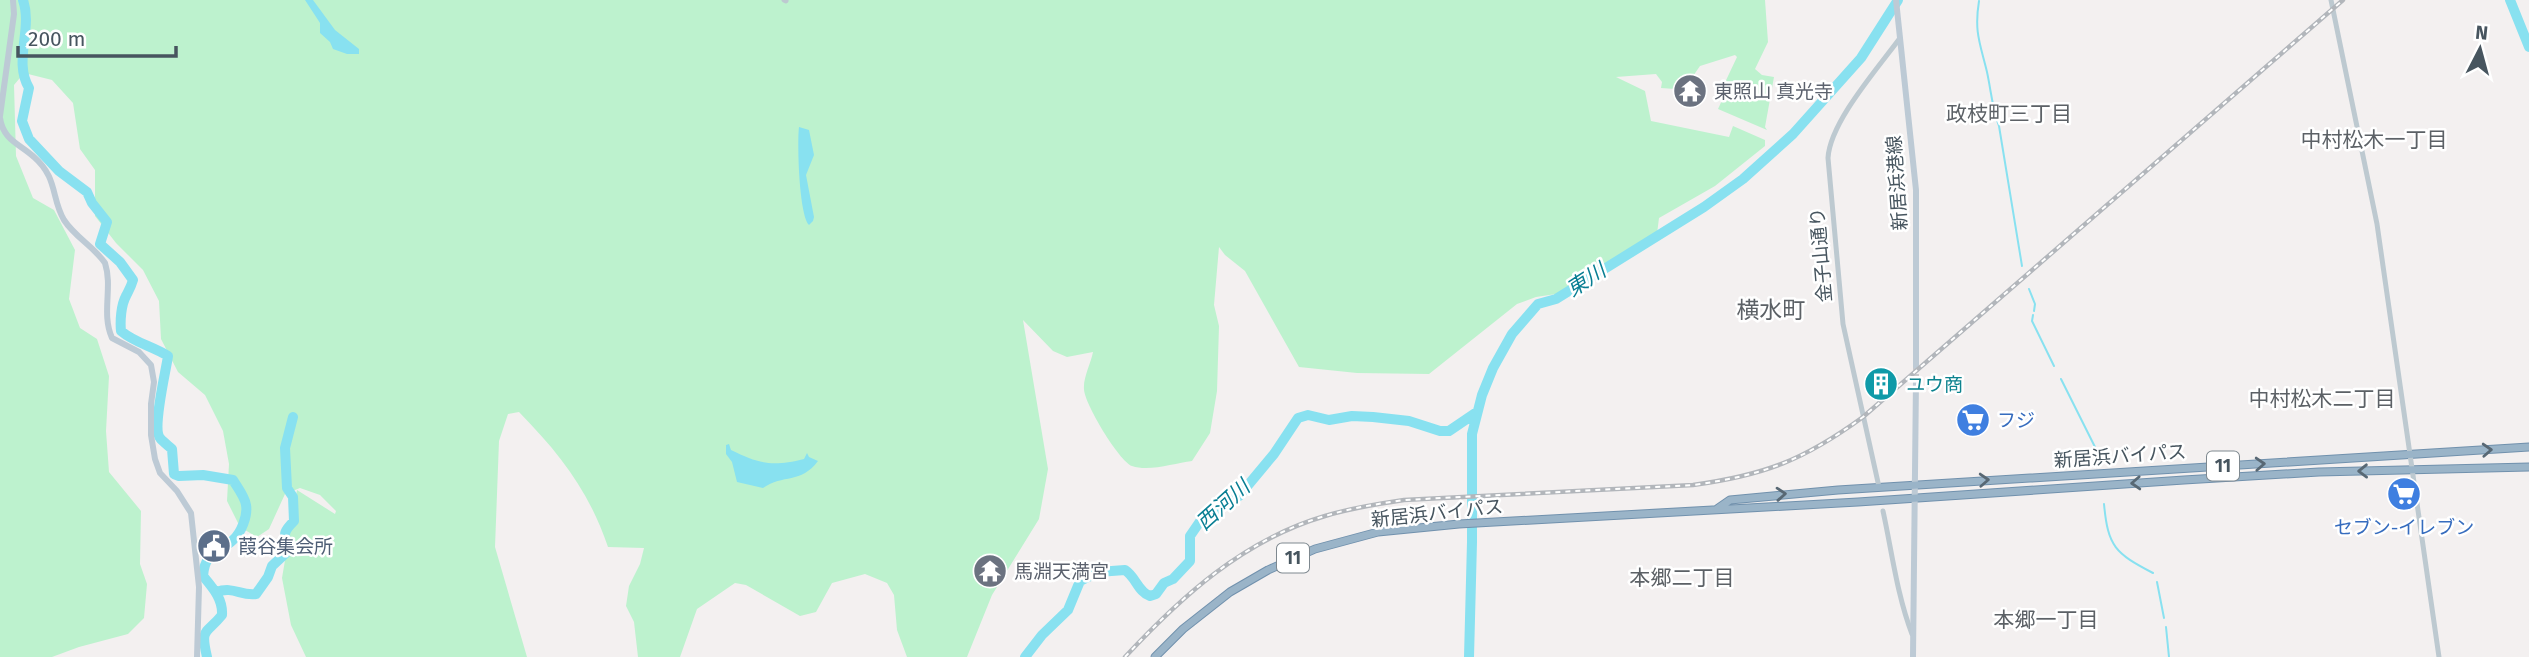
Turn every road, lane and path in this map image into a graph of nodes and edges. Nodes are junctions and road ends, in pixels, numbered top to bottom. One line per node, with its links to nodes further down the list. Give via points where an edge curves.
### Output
1 (13, 0): 5 (main road)
2 (1896, 0): 4 (main road, 新居浜港線)
3 (2331, 0): 9 (street, via 2376,224)
4 (1899, 38): 6 (main road, 新居浜港線, via 1916,190); 13 (street, 金子山通り, via 1847,110 1829,144 1828,158 1843,324)
5 (0, 117): 18 (main road, via 10,141 49,174 70,228 106,263 106,309 112,338 139,352 151,365 155,459 160,473 184,500 192,520 199,587)
6 (1916, 366)
7 (1916, 380): 12 (main road)
8 (2529, 447): 9 (highway, 新居浜バイパス / 11, one-way to 8)
9 (2410, 455): 11 (street); 12 (highway, 新居浜バイパス / 11, one-way to 9)
10 (2529, 467): 11 (highway, 新居浜バイパス / 11)
11 (2412, 470): 14 (highway, 新居浜バイパス / 11, one-way to 14); 21 (street)
12 (1916, 485): 13 (highway, 新居浜バイパス / 11); 14 (main road)
13 (1879, 487): 15 (highway, 新居浜バイパス / 11, one-way to 13, via 1730,500)
14 (1916, 497): 15 (highway, 新居浜バイパス / 11); 17 (main road)
15 (1716, 509): 19 (highway, 新居浜バイパス / 11, via 1378,532 1315,549 1268,570 1230,592)
16 (1883, 511): 17 (street, via 1902,608)
17 (1913, 637): 20 (main road)
18 (197, 657)
19 (1155, 657)
20 (1913, 657)
21 (2440, 657)

